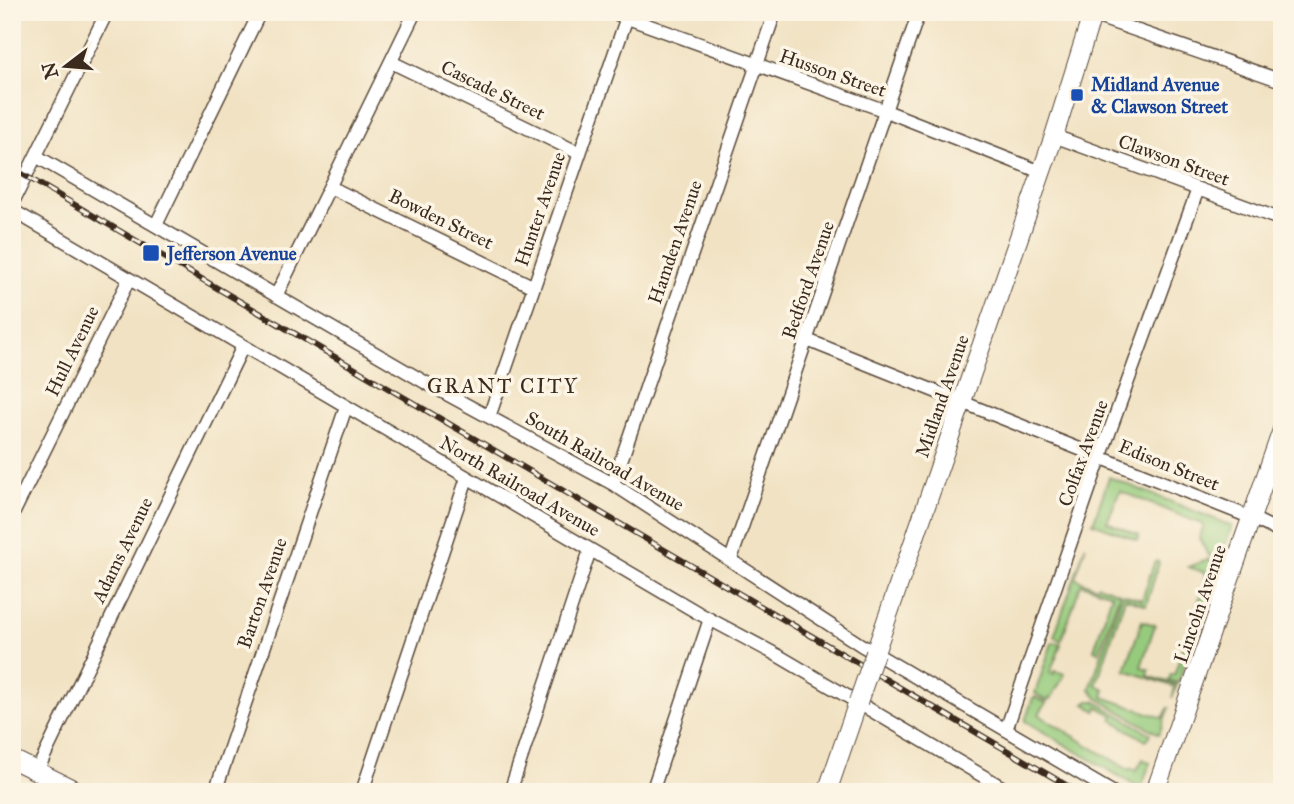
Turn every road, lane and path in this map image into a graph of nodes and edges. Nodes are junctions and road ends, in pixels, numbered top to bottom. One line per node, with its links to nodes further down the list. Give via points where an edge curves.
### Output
1 (107, 12): 15 (street)
2 (260, 12): 22 (street)
3 (415, 12): 9 (street)
4 (611, 12): 8 (street, Husson Street)
5 (775, 12): 10 (street, Hamden Avenue)
6 (919, 12): 12 (street, Bedford Avenue)
7 (1093, 14): 11 (street); 13 (street, Midland Avenue)
8 (627, 16): 10 (street, Husson Street); 14 (street, Hunter Avenue)
9 (391, 62): 14 (street, Cascade Street); 17 (street)
10 (756, 66): 12 (street, Husson Street); 34 (street, Hamden Avenue)
11 (1282, 81)
12 (886, 111): 16 (street, Husson Street); 26 (street, Bedford Avenue)
13 (1054, 136): 16 (street, Midland Avenue); 18 (street, Clawson Street)
14 (579, 153): 24 (street, Hunter Avenue)
15 (36, 156): 19 (street); 22 (street, South Railroad Avenue)
16 (1041, 172): 28 (street, Midland Avenue)
17 (330, 187): 24 (street, Bowden Street); 25 (street)
18 (1198, 189): 21 (street, Clawson Street); 32 (street, Colfax Avenue)
19 (12, 204)
20 (12, 210): 23 (street, North Railroad Avenue)
21 (1282, 219)
22 (156, 225): 25 (street, South Railroad Avenue)
23 (129, 279): 27 (street, North Railroad Avenue); 35 (street, Hull Avenue)
24 (534, 286): 30 (street, Hunter Avenue)
25 (276, 296): 30 (street, South Railroad Avenue)
26 (807, 340): 28 (street, Edison Street); 39 (street, Bedford Avenue)
27 (243, 346): 29 (street, North Railroad Avenue); 45 (street, Adams Avenue)
28 (962, 402): 32 (street, Edison Street); 41 (street, Midland Avenue)
29 (346, 407): 33 (street, North Railroad Avenue); 48 (street, Barton Avenue)
30 (489, 417): 34 (street, South Railroad Avenue)
31 (1282, 430): 36 (street, Lincoln Avenue)
32 (1100, 458): 36 (street, Edison Street); 43 (street, Colfax Avenue)
33 (467, 478): 38 (street, North Railroad Avenue); 49 (street)
34 (613, 484): 39 (street, South Railroad Avenue)
35 (12, 516)
36 (1252, 518): 37 (street, Edison Street); 55 (street, Lincoln Avenue)
37 (1282, 533)
38 (590, 550): 40 (street, North Railroad Avenue); 50 (street)
39 (731, 559): 41 (street, South Railroad Avenue)
40 (710, 619): 42 (street, North Railroad Avenue); 51 (street)
41 (875, 653): 42 (street, Midland Avenue, bridge); 43 (street, South Railroad Avenue)
42 (858, 702): 46 (street, North Railroad Avenue); 52 (street, Midland Avenue)
43 (1006, 730): 54 (street, South Railroad Avenue)
44 (12, 759): 45 (street)
45 (37, 771): 47 (street)
46 (987, 785): 53 (street, North Railroad Avenue)
47 (79, 792)
48 (215, 792)
49 (362, 792)
50 (510, 792)
51 (652, 792)
52 (827, 792)
53 (1010, 792)
54 (1112, 792)
55 (1156, 792)

